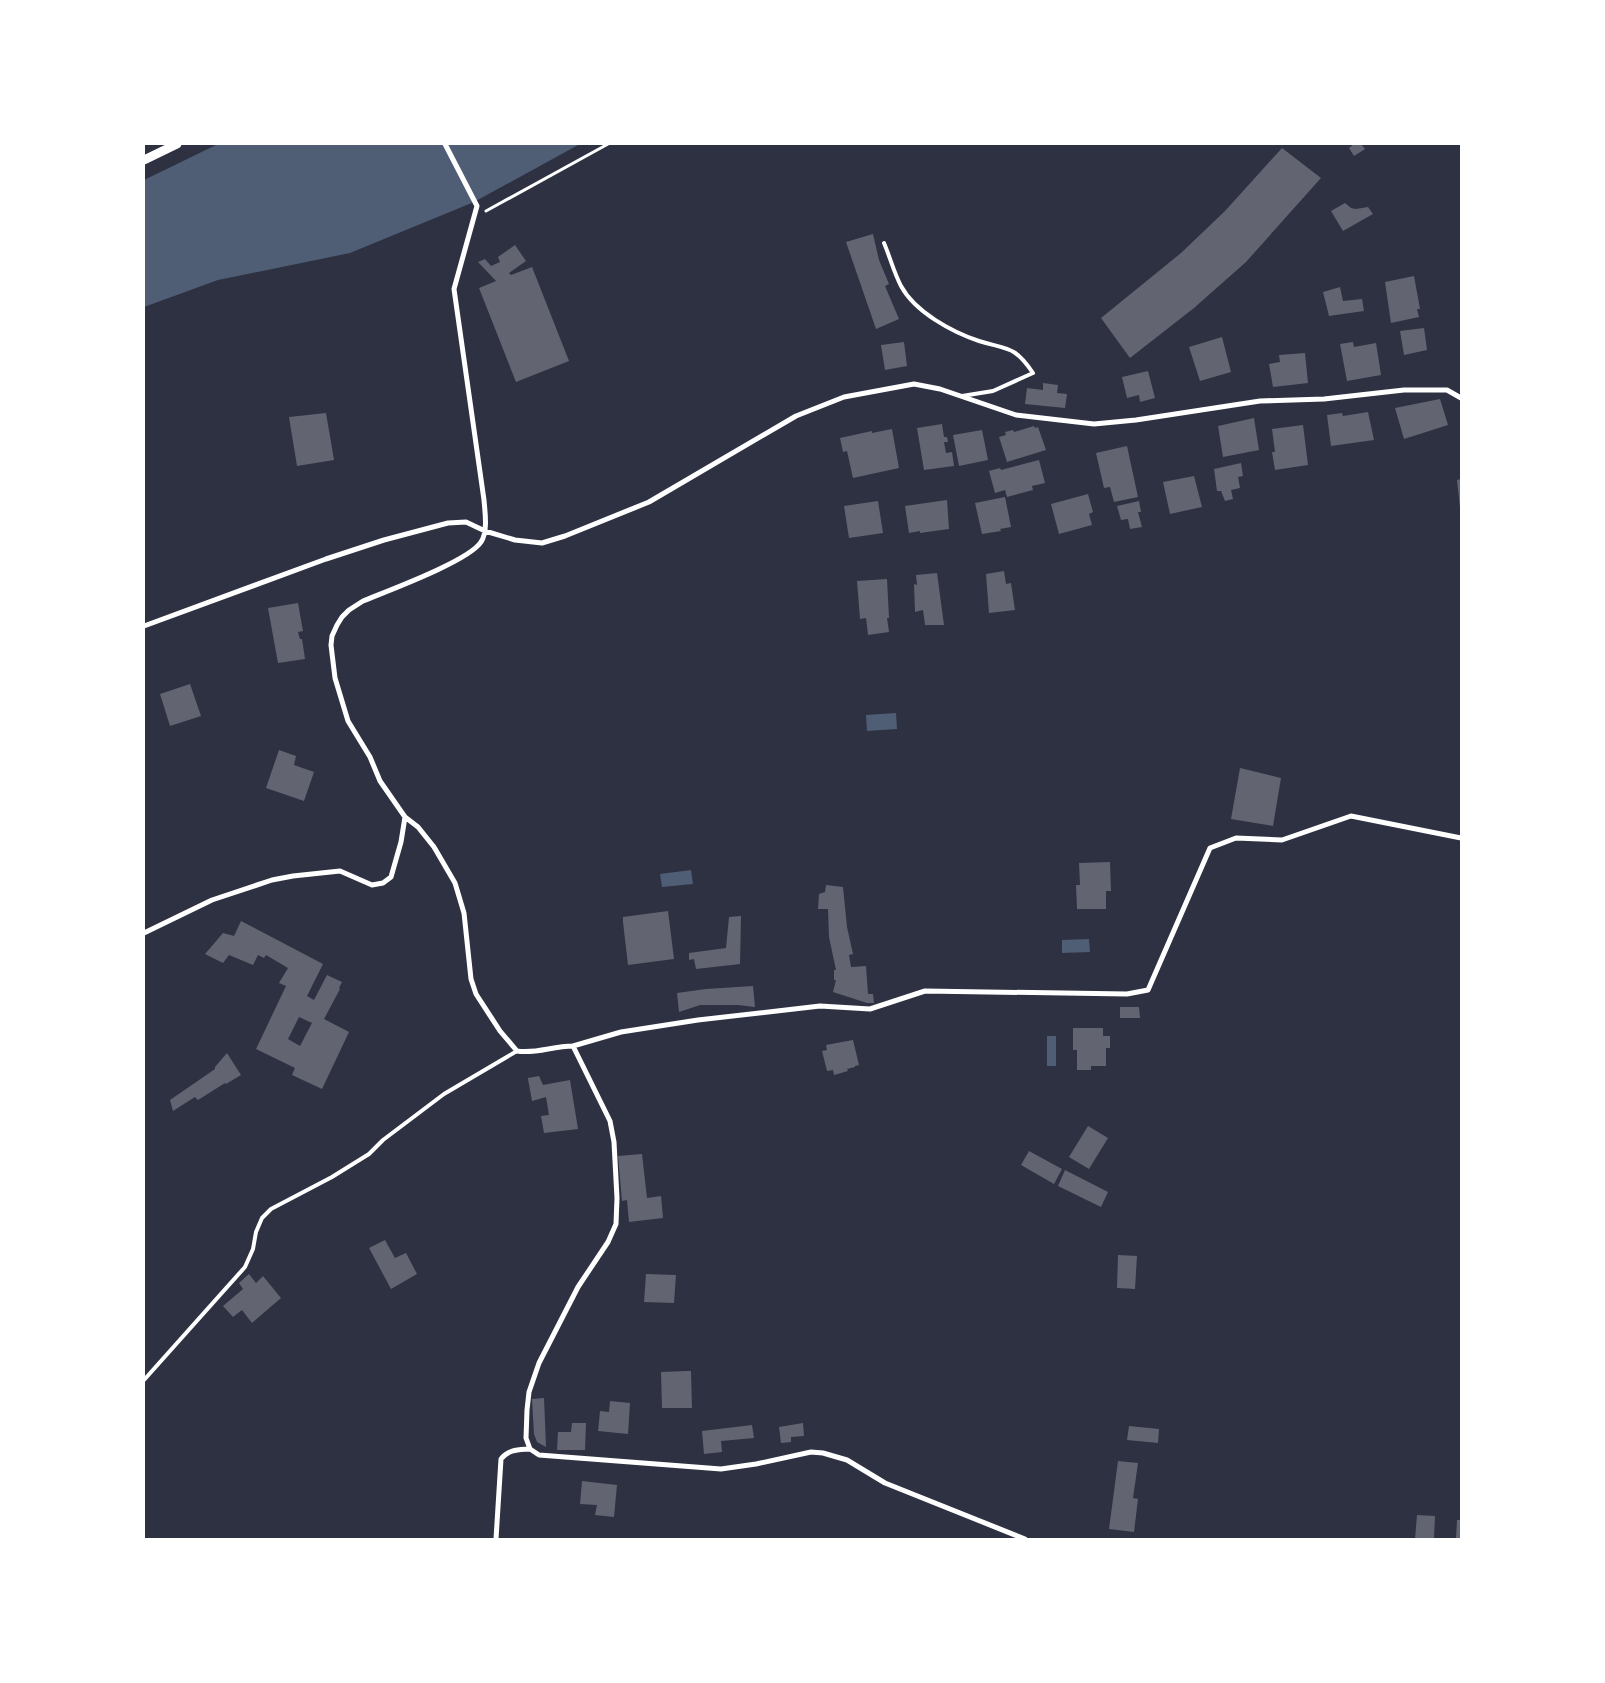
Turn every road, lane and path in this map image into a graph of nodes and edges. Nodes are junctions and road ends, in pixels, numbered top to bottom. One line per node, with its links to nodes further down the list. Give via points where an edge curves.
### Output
1 (177, 144): 4 (street)
2 (445, 144): 5 (street)
3 (608, 144): 5 (path, via 484,212)
4 (144, 160)
5 (477, 206): 9 (street, via 454,289 484,500)
6 (884, 243): 7 (lane, via 901,286 927,314 953,331 1013,350 1033,373 993,391)
7 (962, 396): 8 (street, via 1016,416 1094,424 1260,401 1324,399 1404,390 1447,390); 9 (street, via 914,384 844,397 796,416 649,502 565,536 542,543 515,540)
8 (1461, 398)
9 (485, 531): 10 (street, via 458,521 384,540); 11 (street, via 482,542 455,562 349,610 332,636 335,678 348,721 380,781)
10 (144, 626)
11 (405, 817): 13 (street, via 391,877 383,883 372,885 340,871 272,880 212,900); 15 (street, via 434,847 455,883 464,913 471,979 476,994)
12 (1461, 838): 14 (street, via 1350,816 1282,840 1236,838 1210,848 1148,990 1127,994 926,991 870,1010 820,1006 698,1020 621,1032)
13 (144, 933)
14 (572, 1046): 15 (street, via 530,1053); 17 (street, via 610,1121 614,1142 616,1224 578,1287 539,1363 529,1392 527,1410 526,1438)
15 (517, 1051): 16 (lane, via 444,1094 369,1154 271,1209 262,1218 245,1267)
16 (144, 1380)
17 (530, 1449): 18 (street, via 514,1450 501,1459); 19 (street, via 539,1454 721,1469 810,1452 823,1453 847,1460 893,1487)
18 (496, 1539)
19 (1025, 1539)

